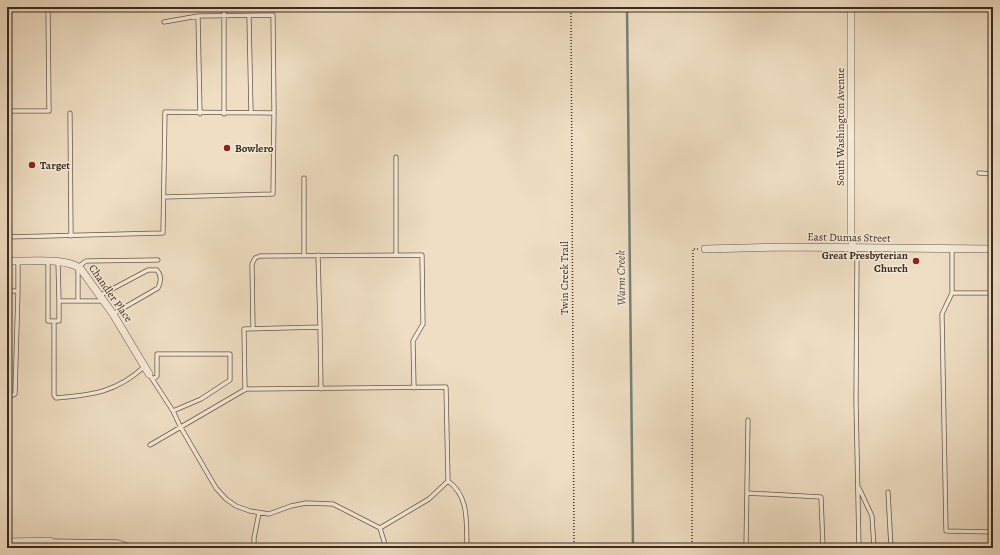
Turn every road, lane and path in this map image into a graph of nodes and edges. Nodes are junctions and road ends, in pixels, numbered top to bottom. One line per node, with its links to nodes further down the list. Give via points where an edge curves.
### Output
1 (48, 7): 9 (lane, via 49,111)
2 (224, 7): 6 (lane)
3 (571, 7): 69 (path, Twin Creek Trail)
4 (851, 7): 22 (street, South Washington Avenue, via 850,238)
5 (198, 16): 6 (lane); 8 (lane); 13 (lane)
6 (224, 16): 7 (lane); 14 (lane)
7 (249, 16): 11 (lane); 12 (lane, via 273,15)
8 (164, 22)
9 (7, 111)
10 (70, 113): 20 (lane)
11 (251, 113): 12 (lane); 14 (lane)
12 (274, 113): 19 (lane, via 273,194)
13 (200, 114): 14 (lane); 19 (lane, via 165,112)
14 (224, 114)
15 (396, 158): 28 (lane)
16 (979, 174): 17 (lane)
17 (993, 174)
18 (304, 178): 26 (lane)
19 (164, 197): 20 (lane, via 163,233)
20 (71, 236): 21 (lane)
21 (7, 237)
22 (853, 248): 23 (street, East Dumas Street); 24 (street, East Dumas Street); 57 (lane, via 857,256)
23 (705, 249): 70 (path, via 693,249)
24 (952, 249): 25 (street, East Dumas Street); 37 (lane)
25 (993, 249)
26 (304, 255): 27 (lane); 45 (lane, via 255,258 252,264)
27 (318, 255): 28 (lane); 44 (lane)
28 (396, 255): 49 (lane, via 422,255 423,324 413,341)
29 (158, 260): 34 (lane, via 86,261)
30 (7, 261): 31 (street, Chandler Place)
31 (18, 262): 32 (street, Chandler Place); 36 (lane)
32 (48, 262): 33 (street, Chandler Place); 43 (lane, via 48,321)
33 (58, 262): 34 (street, Chandler Place, via 72,263); 40 (lane)
34 (78, 267): 39 (street, Chandler Place); 41 (lane)
35 (7, 291): 36 (lane)
36 (18, 291): 51 (lane, via 15,394)
37 (952, 293): 38 (lane); 62 (lane, via 942,314 946,531)
38 (993, 293)
39 (103, 298): 41 (lane); 42 (street, Chandler Place); 42 (lane, via 148,270 157,270 159,273 161,277 158,288)
40 (59, 301): 41 (lane); 43 (lane, via 59,321)
41 (78, 301)
42 (113, 314): 46 (street, Chandler Place)
43 (54, 321): 46 (lane, via 56,398 107,391 128,381)
44 (320, 327): 45 (lane); 48 (lane)
45 (253, 328): 50 (lane, via 244,329)
46 (145, 366): 47 (street, Chandler Place)
47 (151, 377): 52 (lane); 52 (lane, via 157,376 157,354 230,354 230,380 201,399)
48 (321, 388): 49 (lane); 50 (lane)
49 (414, 388): 56 (lane, via 446,388)
50 (245, 390): 54 (lane)
51 (7, 398)
52 (173, 411): 54 (lane)
53 (748, 420): 59 (lane)
54 (180, 426): 55 (lane); 60 (lane, via 216,488 226,499)
55 (150, 445)
56 (448, 481): 61 (lane, via 429,499); 68 (lane, via 461,493 465,509)
57 (858, 487): 73 (lane); 74 (lane, via 872,516)
58 (888, 492): 75 (lane)
59 (747, 493): 71 (lane); 72 (lane, via 821,497)
60 (260, 513): 61 (lane, via 269,514 306,503 334,504); 66 (lane)
61 (380, 528): 67 (lane)
62 (993, 532)
63 (50, 541): 64 (street); 65 (lane, via 118,542)
64 (7, 542)
65 (136, 548)
66 (254, 548)
67 (386, 548)
68 (467, 548)
69 (574, 548)
70 (692, 548)
71 (746, 548)
72 (823, 548)
73 (859, 548)
74 (874, 548)
75 (891, 548)

